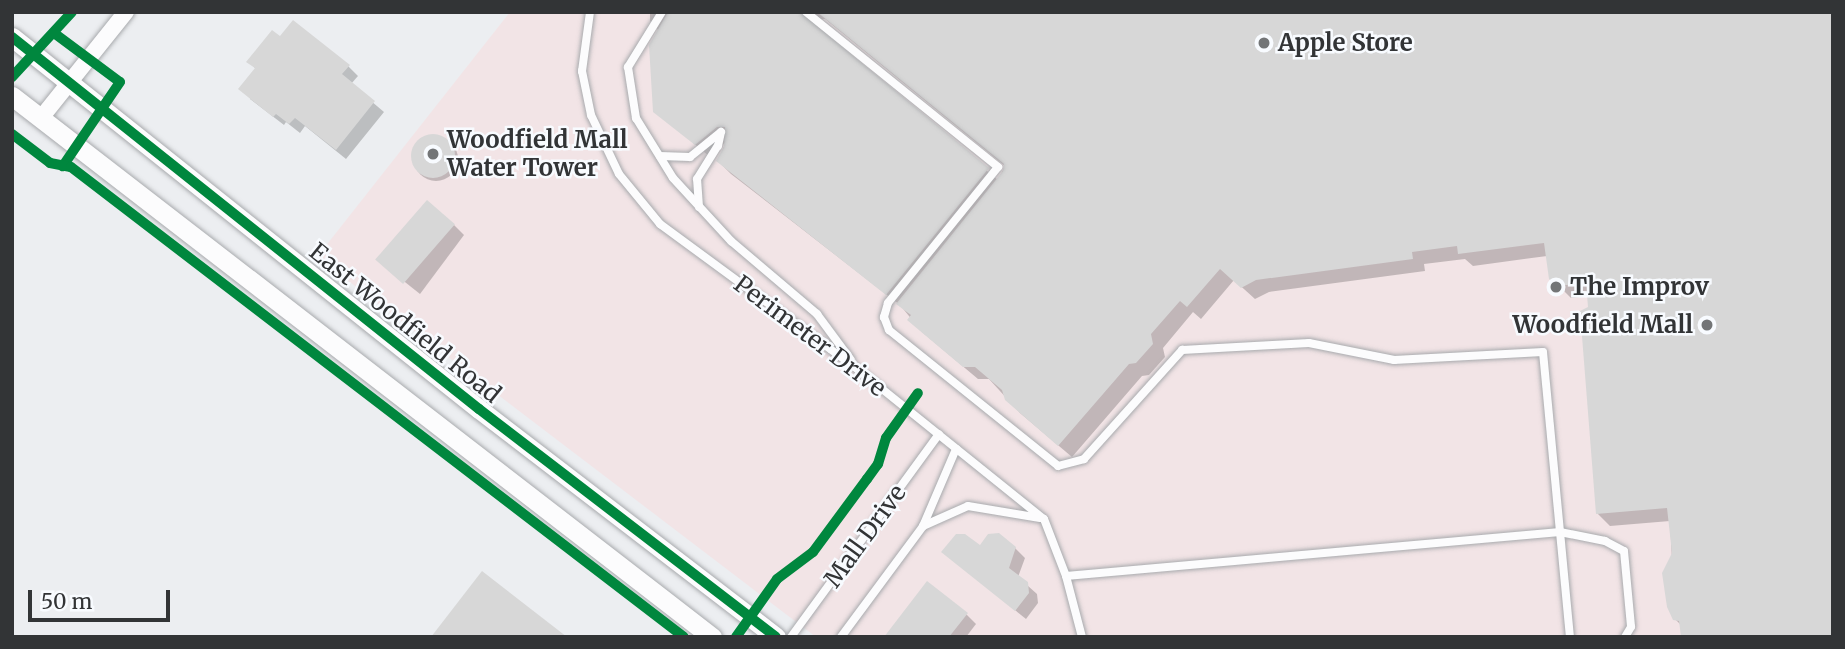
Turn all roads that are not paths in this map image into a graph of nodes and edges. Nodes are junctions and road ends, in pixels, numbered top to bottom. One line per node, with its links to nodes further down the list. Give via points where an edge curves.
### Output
1 (126, 12): 6 (street)
2 (590, 12): 11 (lane, Perimeter Drive, via 582,71 591,115 619,174 660,224)
3 (806, 12): 16 (lane, via 998,167 888,303 884,317 889,330 1045,459 1058,466 1084,459 1182,350 1309,343 1394,360 1544,352)
4 (661, 14): 9 (lane, via 628,67 636,118)
5 (12, 37): 6 (street, East Woodfield Road)
6 (71, 81): 8 (street); 19 (street, East Woodfield Road, via 479,409)
7 (12, 96): 8 (street)
8 (41, 118): 18 (street)
9 (660, 156): 10 (lane); 10 (lane, via 690,157 721,132 718,146 697,178)
10 (699, 206): 11 (lane, via 731,241 817,314)
11 (856, 368): 12 (lane, Perimeter Drive)
12 (939, 434): 13 (lane, Perimeter Drive); 20 (lane, Mall Drive)
13 (956, 449): 14 (lane, Perimeter Drive); 15 (lane, Mall Drive)
14 (1044, 519): 15 (lane, via 999,507 968,506); 17 (lane)
15 (923, 526): 21 (lane, Mall Drive)
16 (1560, 532): 17 (lane); 23 (lane); 24 (lane, via 1605,541 1624,551 1631,627)
17 (1066, 576): 22 (lane)
18 (712, 637)
19 (776, 637)
20 (791, 637)
21 (841, 637)
22 (1082, 637)
23 (1570, 637)
24 (1625, 637)

